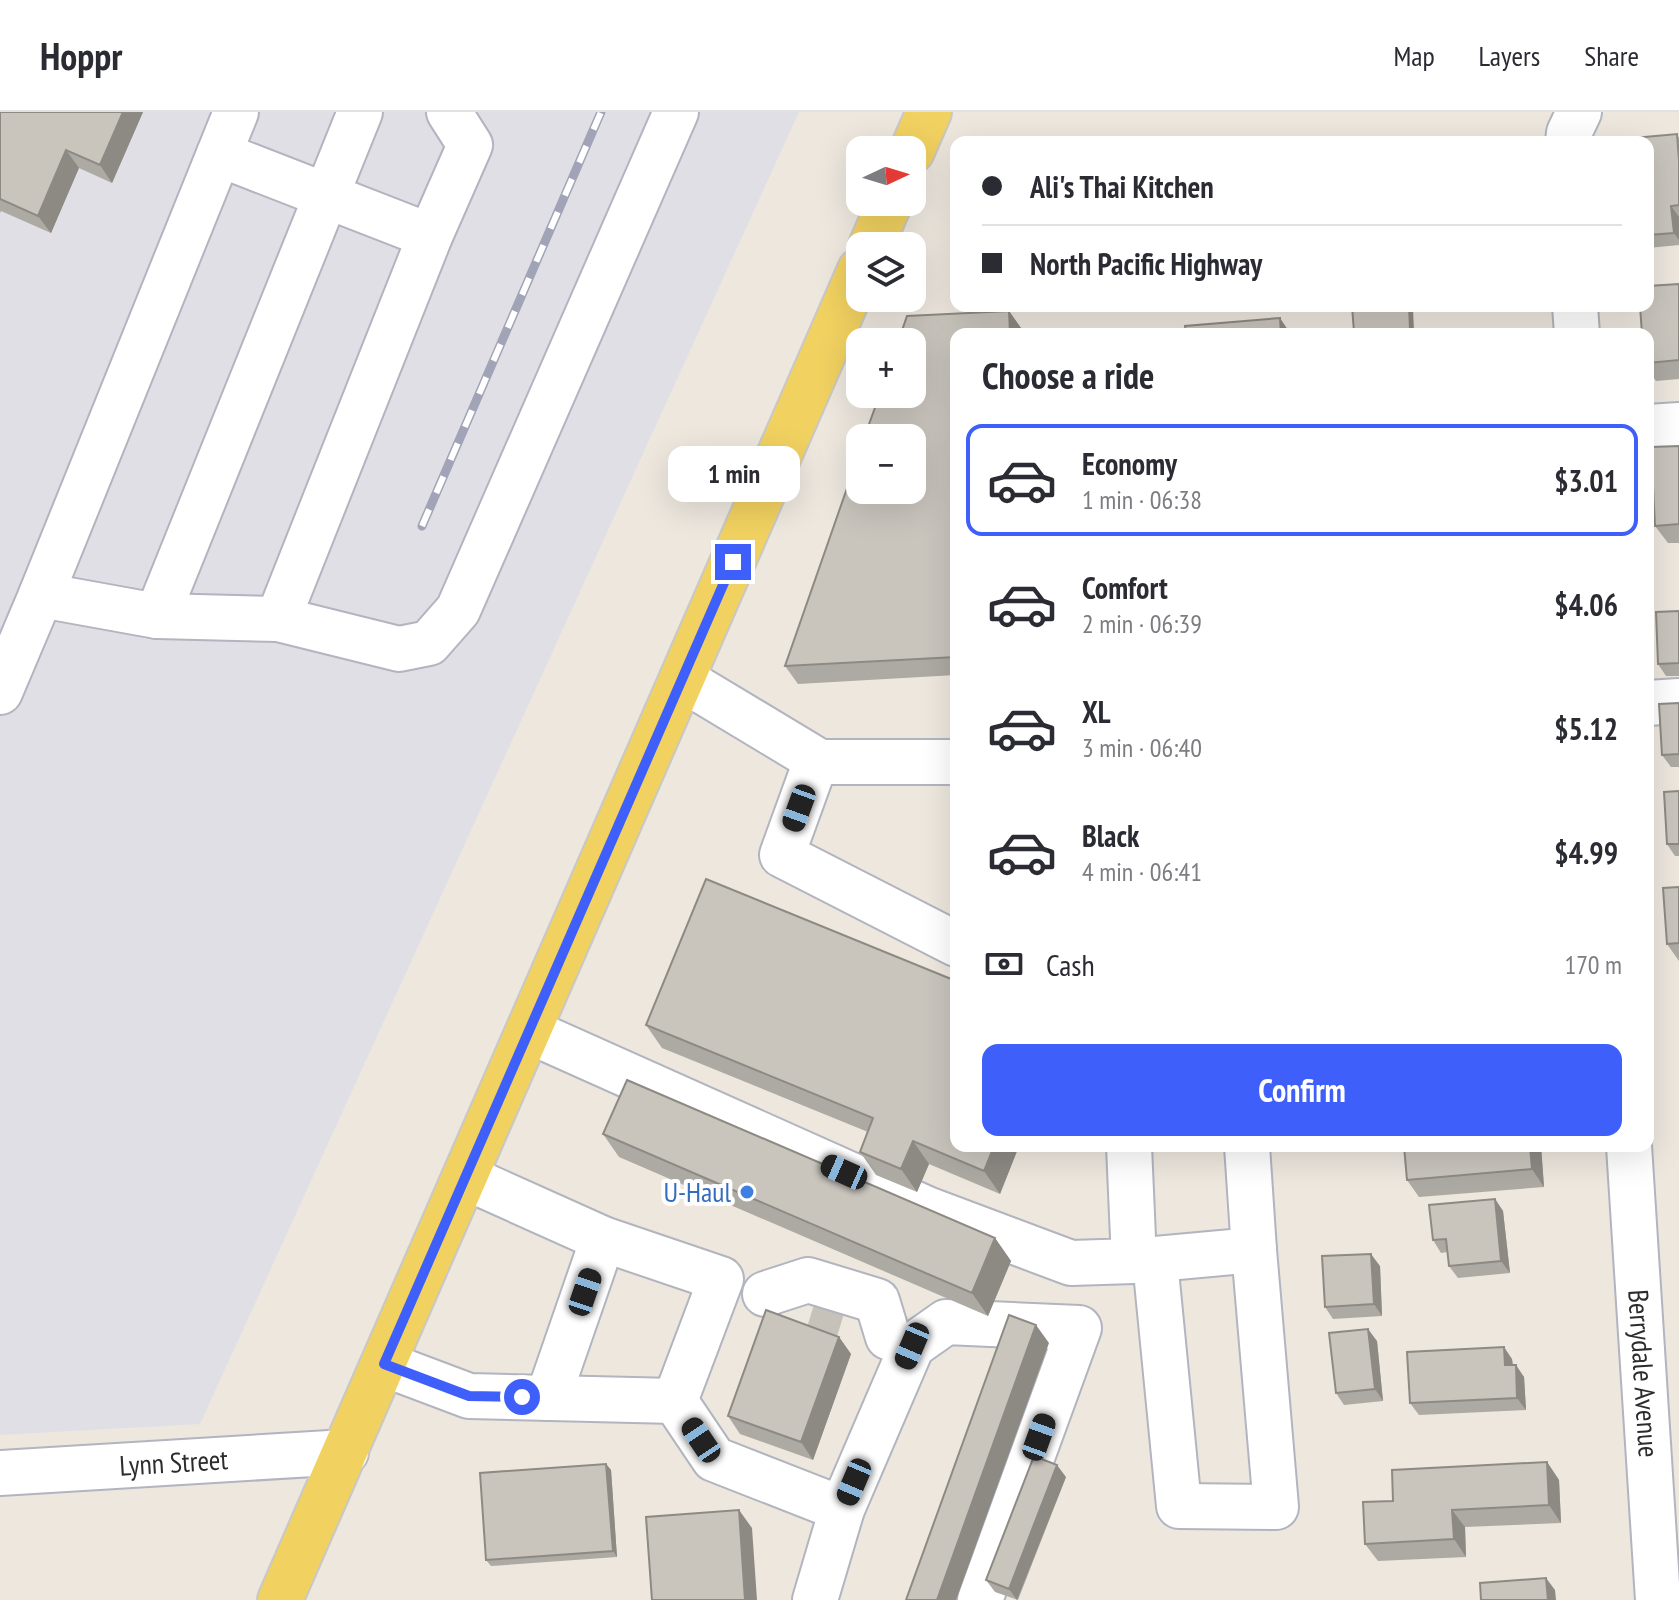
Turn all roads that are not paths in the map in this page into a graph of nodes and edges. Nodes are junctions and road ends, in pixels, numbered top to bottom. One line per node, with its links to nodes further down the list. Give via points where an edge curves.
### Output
1 (236, 112): 9 (street)
2 (360, 112): 10 (street)
3 (449, 112): 11 (street, via 470,145)
4 (676, 112): 17 (street, via 458,610 429,643 399,649)
5 (929, 112): 7 (main road)
6 (1579, 112): 8 (street)
7 (919, 136)
8 (1569, 136)
9 (219, 154): 10 (street); 15 (street)
10 (325, 196): 11 (street); 16 (street)
11 (430, 236): 17 (street)
12 (846, 302): 18 (main road)
13 (1679, 425): 14 (street)
14 (1654, 427)
15 (41, 595): 16 (street); 19 (street)
16 (157, 616): 17 (street)
17 (278, 619)
18 (682, 679): 22 (street); 25 (main road)
19 (0, 692)
20 (1679, 701): 21 (street)
21 (1654, 703)
22 (816, 761): 23 (street); 24 (street, via 782,855)
23 (950, 762)
24 (950, 941)
25 (529, 1031): 29 (main road); 32 (street, via 927,1209 1056,1258 1071,1263)
26 (1130, 1152): 32 (street)
27 (1247, 1152): 31 (street)
28 (1629, 1152): 45 (street, Berrydale Avenue)
29 (465, 1177): 30 (street); 36 (main road)
30 (603, 1239): 33 (street); 37 (street)
31 (1254, 1250): 32 (street); 32 (street, via 1276,1507 1179,1506)
32 (1144, 1261)
33 (721, 1279): 34 (street); 38 (street)
34 (765, 1294): 35 (street); 35 (street, via 808,1280 877,1301)
35 (900, 1341): 41 (street); 44 (street, via 946,1322 1079,1328)
36 (384, 1364): 37 (street, via 469,1396); 39 (main road)
37 (548, 1398): 38 (street)
38 (675, 1401): 41 (street, via 714,1459)
39 (346, 1452): 40 (street, Lynn Street); 42 (main road)
40 (0, 1473)
41 (842, 1509): 43 (street)
42 (280, 1600)
43 (815, 1600)
44 (980, 1600)
45 (1658, 1600)

